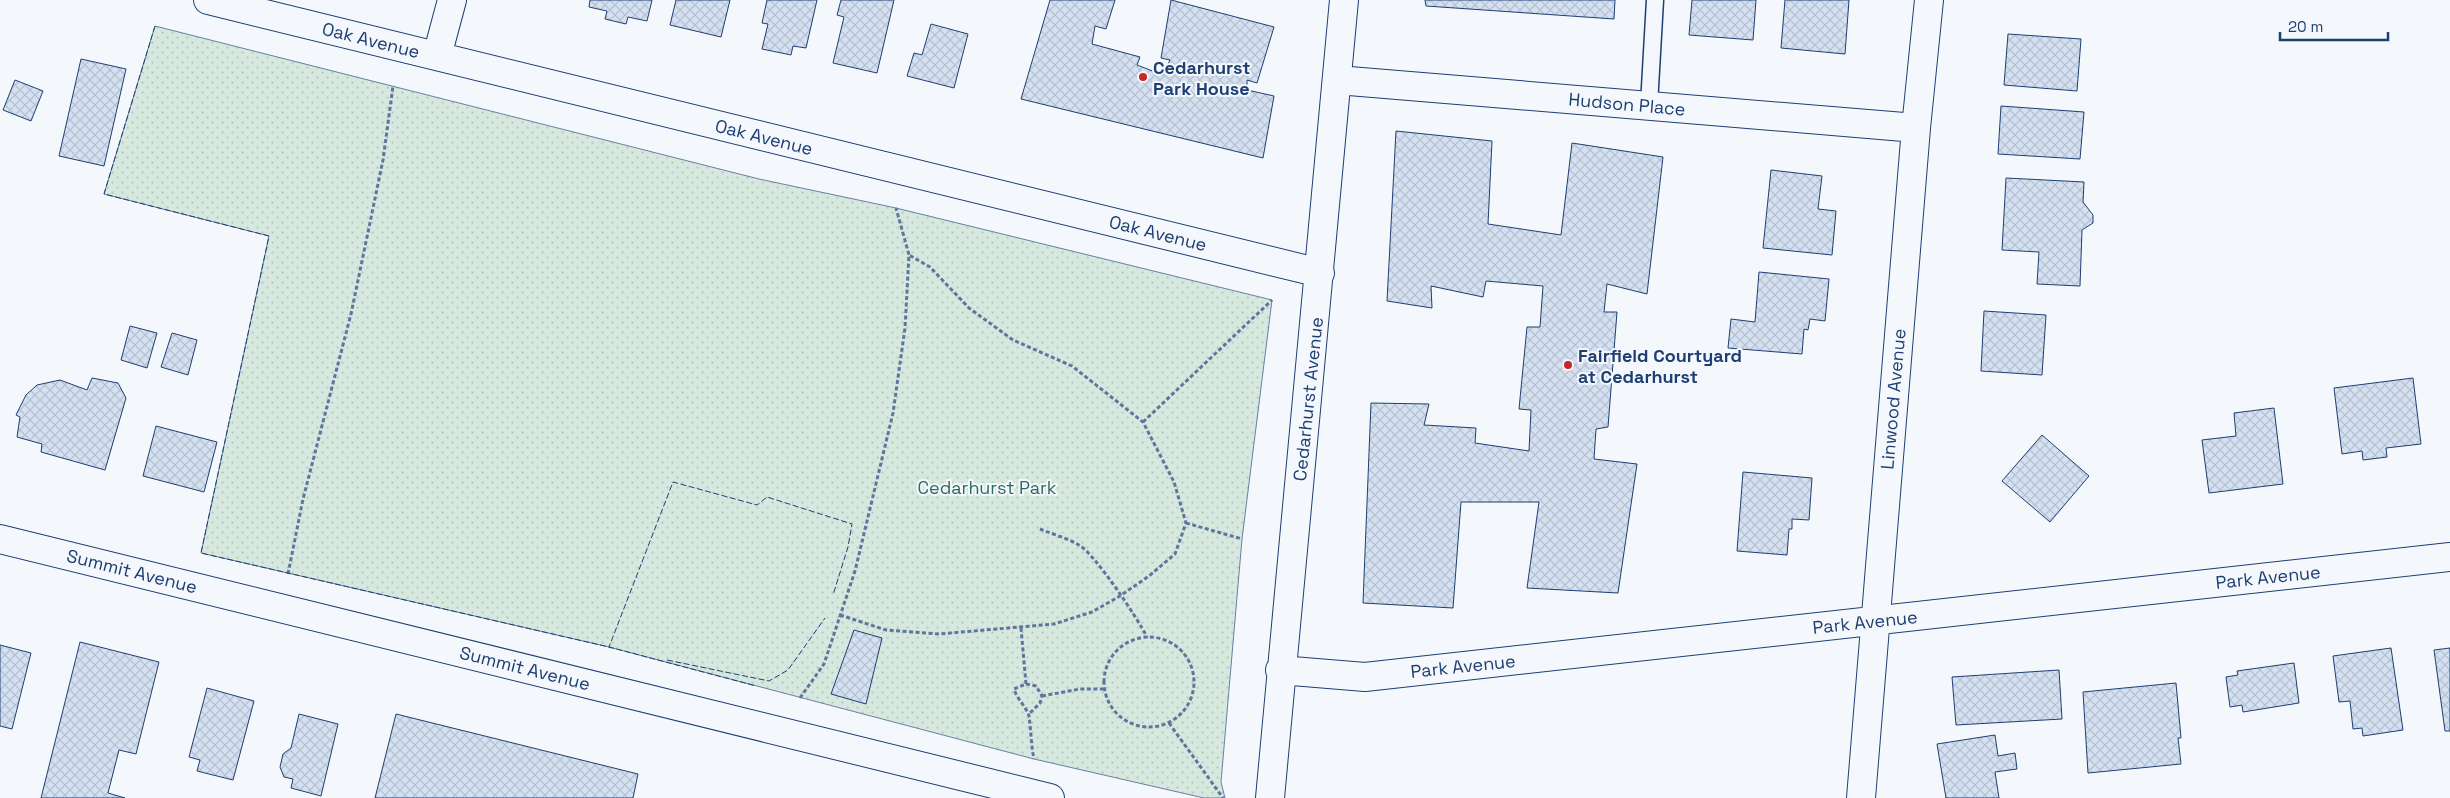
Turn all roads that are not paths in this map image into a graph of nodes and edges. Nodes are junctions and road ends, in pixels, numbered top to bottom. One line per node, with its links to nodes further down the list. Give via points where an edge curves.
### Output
1 (208, 0): 6 (street, Oak Avenue)
2 (452, 0): 6 (street)
3 (1344, 0): 7 (street, Cedarhurst Avenue)
4 (1655, 0): 8 (lane)
5 (1929, 0): 9 (street, Linwood Avenue)
6 (437, 56): 10 (street, Oak Avenue)
7 (1337, 80): 8 (street, Hudson Place); 10 (street, Cedarhurst Avenue)
8 (1649, 105): 9 (street, Hudson Place)
9 (1916, 128): 13 (street, Linwood Avenue)
10 (1320, 274): 14 (street, Cedarhurst Avenue)
11 (0, 539): 15 (street, Summit Avenue)
12 (2450, 557): 13 (street, Park Avenue)
13 (1875, 621): 14 (street, Park Avenue, via 1365,677); 17 (street, Linwood Avenue)
14 (1280, 670): 16 (street, Cedarhurst Avenue)
15 (1050, 798)
16 (1270, 798)
17 (1861, 798)

